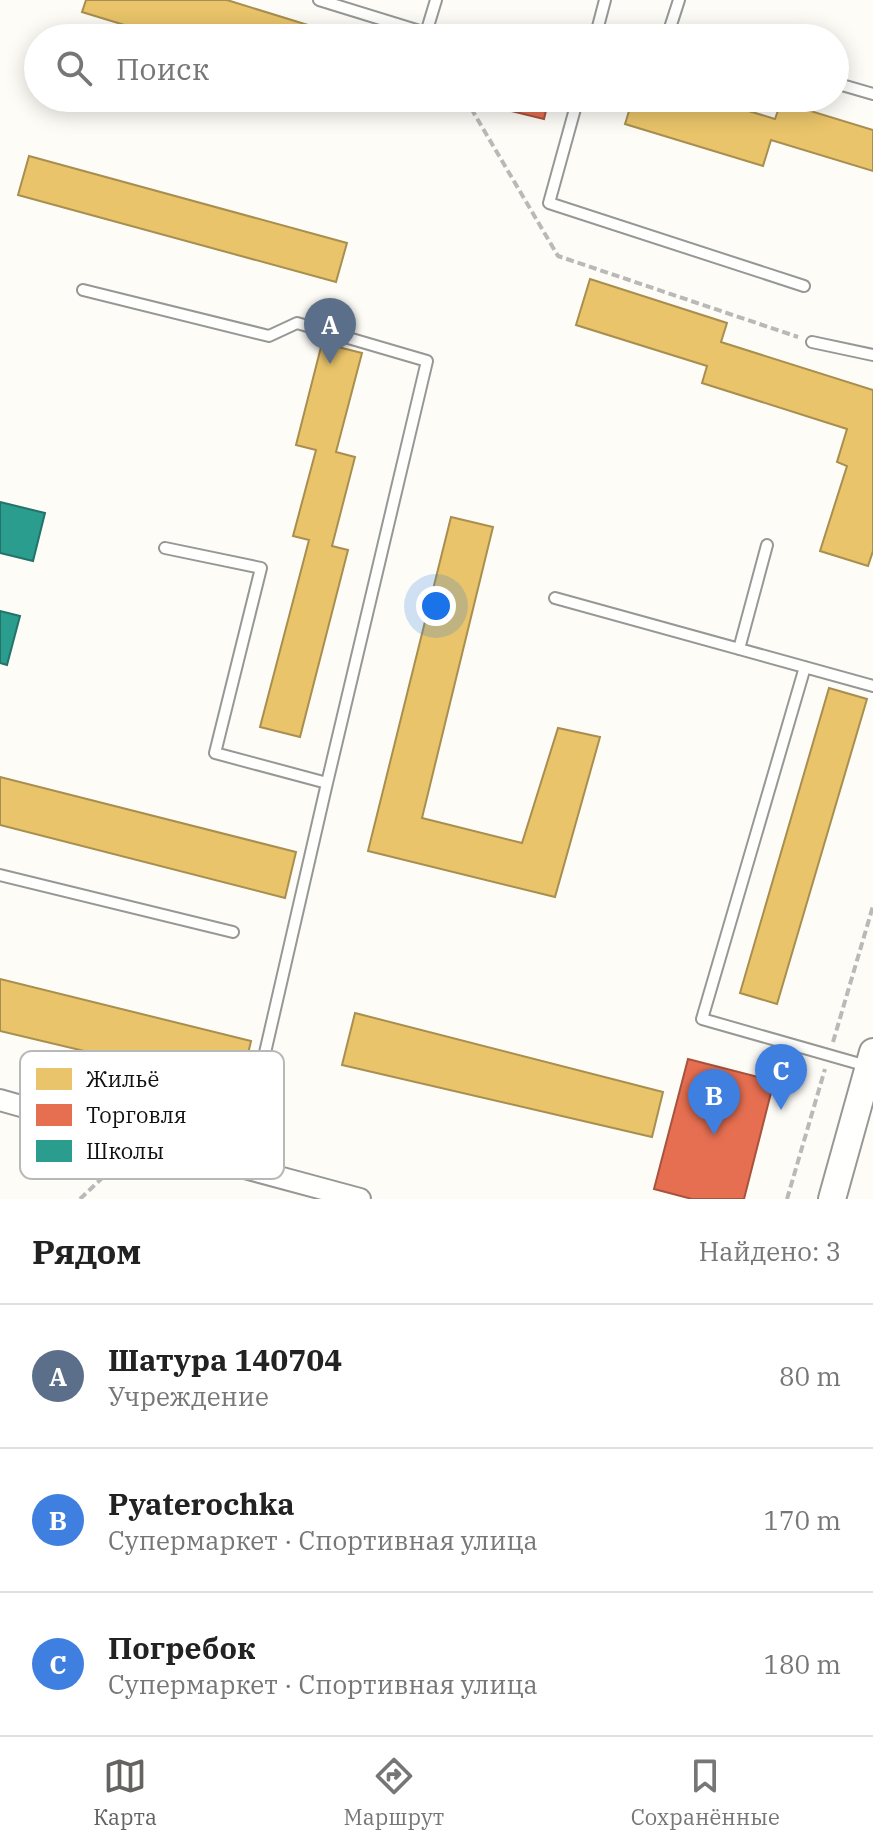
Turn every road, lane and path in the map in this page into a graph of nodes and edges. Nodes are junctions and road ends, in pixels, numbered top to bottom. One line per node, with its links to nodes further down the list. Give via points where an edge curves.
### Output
1 (319, 0): 5 (lane)
2 (436, 0): 6 (lane)
3 (605, 0): 7 (lane)
4 (679, 0): 8 (lane)
5 (397, 24)
6 (429, 24)
7 (599, 24)
8 (671, 24)
9 (849, 87): 10 (lane)
10 (873, 94)
11 (473, 112): 15 (path, via 558,256)
12 (574, 112): 13 (lane, via 549,203)
13 (804, 286)
14 (83, 290): 23 (lane, via 269,336 297,323 427,361)
15 (812, 342): 16 (lane)
16 (873, 355)
17 (767, 545): 20 (lane)
18 (165, 548): 23 (lane, via 261,568 215,753)
19 (555, 598): 20 (lane)
20 (739, 649): 21 (lane)
21 (805, 667): 22 (lane); 27 (lane, via 702,1019)
22 (873, 686)
23 (327, 783): 26 (lane)
24 (0, 875): 25 (lane)
25 (233, 932)
26 (265, 1051)
27 (871, 1059): 34 (street)
28 (0, 1100): 29 (street)
29 (20, 1106)
30 (284, 1178): 33 (street)
31 (101, 1179): 32 (path)
32 (80, 1199)
33 (360, 1199)
34 (832, 1199)

